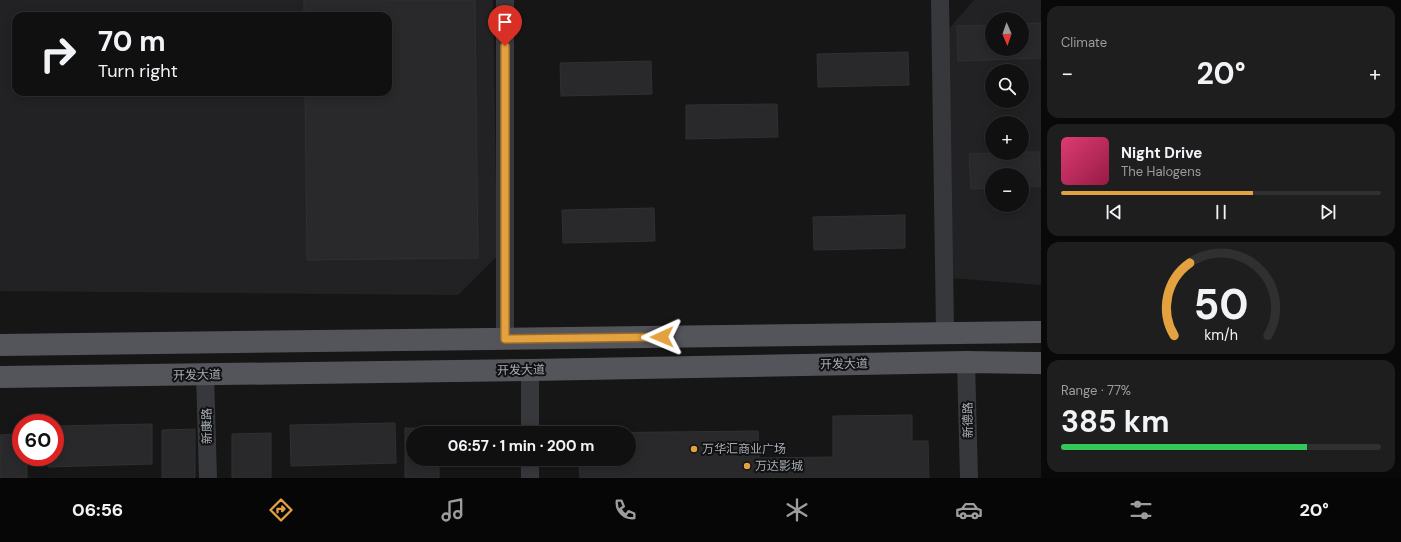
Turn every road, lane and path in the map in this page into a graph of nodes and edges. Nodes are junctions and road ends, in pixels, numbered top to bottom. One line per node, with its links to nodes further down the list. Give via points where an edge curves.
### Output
1 (505, 0): 5 (street)
2 (940, 0): 3 (street)
3 (945, 330)
4 (1041, 332): 5 (main road)
5 (505, 339): 6 (main road)
6 (0, 346)
7 (966, 362): 8 (main road, 开发大道); 9 (main road, 开发大道); 16 (street, 新德路)
8 (1041, 363)
9 (530, 370): 10 (main road, 开发大道); 12 (street)
10 (205, 374): 11 (main road, 开发大道); 14 (street, 新康路)
11 (0, 377)
12 (530, 426)
13 (530, 466): 15 (street)
14 (208, 478)
15 (530, 478)
16 (969, 478)

